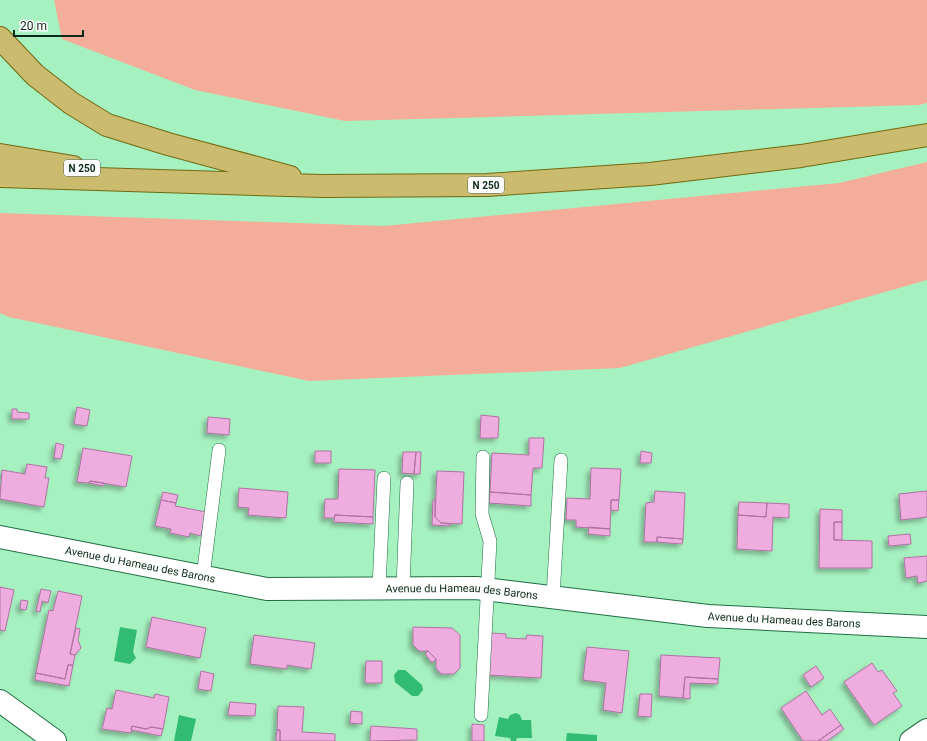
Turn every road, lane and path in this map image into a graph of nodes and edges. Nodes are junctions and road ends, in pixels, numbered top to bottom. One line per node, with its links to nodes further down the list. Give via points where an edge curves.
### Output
1 (0, 38): 6 (main road, via 41,80 71,103 107,125)
2 (927, 135): 6 (main road, N 250, via 801,156 650,174 487,185)
3 (0, 155): 5 (main road, N 250)
4 (0, 176): 5 (main road)
5 (163, 182): 6 (main road, N 250)
6 (322, 186)
7 (219, 450): 13 (lane)
8 (483, 457): 16 (lane, via 482,514 490,541)
9 (561, 460): 17 (lane)
10 (384, 478): 14 (lane)
11 (407, 483): 15 (lane)
12 (0, 537): 13 (street, Avenue du Hameau des Barons)
13 (203, 577): 14 (street, Avenue du Hameau des Barons, via 267,589)
14 (379, 588): 15 (street, Avenue du Hameau des Barons)
15 (403, 588): 16 (street, Avenue du Hameau des Barons)
16 (488, 590): 17 (street, Avenue du Hameau des Barons); 20 (lane)
17 (553, 597): 18 (street, Avenue du Hameau des Barons, via 708,616)
18 (927, 627)
19 (0, 701): 22 (street)
20 (481, 715)
21 (927, 730): 23 (street)
22 (55, 741)
23 (911, 741)

